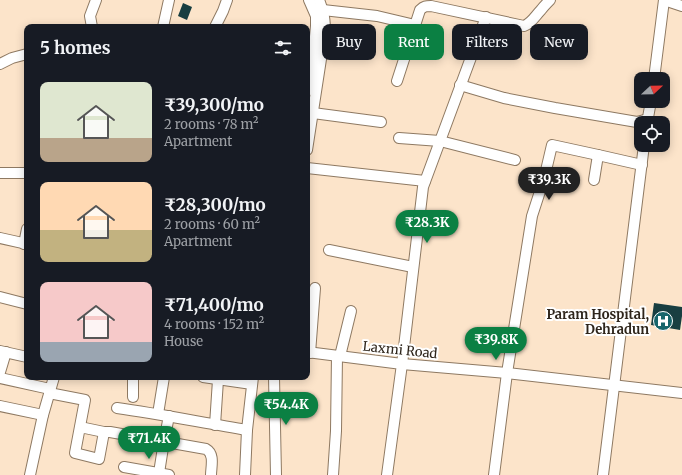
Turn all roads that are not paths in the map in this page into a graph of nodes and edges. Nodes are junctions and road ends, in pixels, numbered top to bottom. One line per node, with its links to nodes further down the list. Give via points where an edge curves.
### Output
1 (96, 0): 11 (street, via 90,16)
2 (169, 0): 12 (street)
3 (227, 0): 13 (street)
4 (309, 0): 22 (street, via 316,16)
5 (319, 0): 9 (street)
6 (550, 0): 10 (street, via 529,24 524,26)
7 (664, 0): 8 (street); 19 (street)
8 (682, 6)
9 (323, 10): 14 (street, via 377,16); 23 (street, via 325,33)
10 (486, 18): 15 (street, via 426,6 420,10); 21 (street)
11 (91, 24)
12 (164, 24)
13 (216, 24)
14 (411, 24)
15 (415, 24)
16 (24, 55): 18 (street)
17 (404, 60): 20 (street)
18 (0, 64)
19 (655, 72)
20 (397, 81)
21 (460, 85): 25 (street, via 504,98); 28 (street)
22 (310, 101)
23 (310, 108)
24 (310, 113): 26 (street)
25 (634, 121)
26 (382, 122)
27 (399, 138): 28 (street)
28 (440, 141): 31 (street); 37 (street)
29 (643, 152): 32 (street)
30 (598, 156): 32 (street); 36 (street); 53 (street, via 552,145 532,216)
31 (514, 160)
32 (642, 165): 62 (street)
33 (310, 168): 37 (street)
34 (0, 173): 35 (street)
35 (24, 173)
36 (594, 180)
37 (425, 181): 41 (street)
38 (0, 238): 39 (street)
39 (24, 244)
40 (329, 250): 41 (street)
41 (413, 267): 51 (street)
42 (315, 288): 46 (street)
43 (0, 297): 44 (street)
44 (24, 303)
45 (351, 311): 50 (street)
46 (310, 334)
47 (3, 352): 49 (street); 52 (street)
48 (310, 352): 50 (street, Laxmi Road)
49 (24, 356)
50 (338, 356): 51 (street, Laxmi Road); 83 (street)
51 (402, 364): 53 (street, Laxmi Road); 84 (street)
52 (0, 372)
53 (507, 373): 62 (street, Laxmi Road); 85 (street)
54 (0, 378): 63 (street)
55 (53, 380): 63 (street)
56 (133, 380): 65 (street)
57 (164, 380): 68 (street)
58 (218, 380): 61 (street); 71 (street)
59 (274, 380): 81 (street)
60 (280, 380): 82 (street)
61 (252, 381): 73 (street)
62 (614, 385): 64 (street, Laxmi Road); 86 (street)
63 (50, 391): 69 (street); 72 (street, via 86,400)
64 (682, 393)
65 (132, 397)
66 (0, 406): 69 (street)
67 (117, 408): 68 (street)
68 (158, 414): 70 (street)
69 (43, 415): 78 (street)
70 (169, 416): 71 (street); 75 (street)
71 (215, 425): 73 (street)
72 (80, 427): 74 (street); 74 (street, via 75,453 99,459)
73 (247, 430): 80 (street)
74 (104, 432): 75 (street)
75 (164, 441): 77 (street); 79 (street, via 209,451 212,460)
76 (124, 467): 77 (street)
77 (164, 474)
78 (30, 475)
79 (211, 475)
80 (246, 475)
81 (276, 475)
82 (283, 475)
83 (333, 475)
84 (387, 475)
85 (494, 475)
86 (603, 475)

